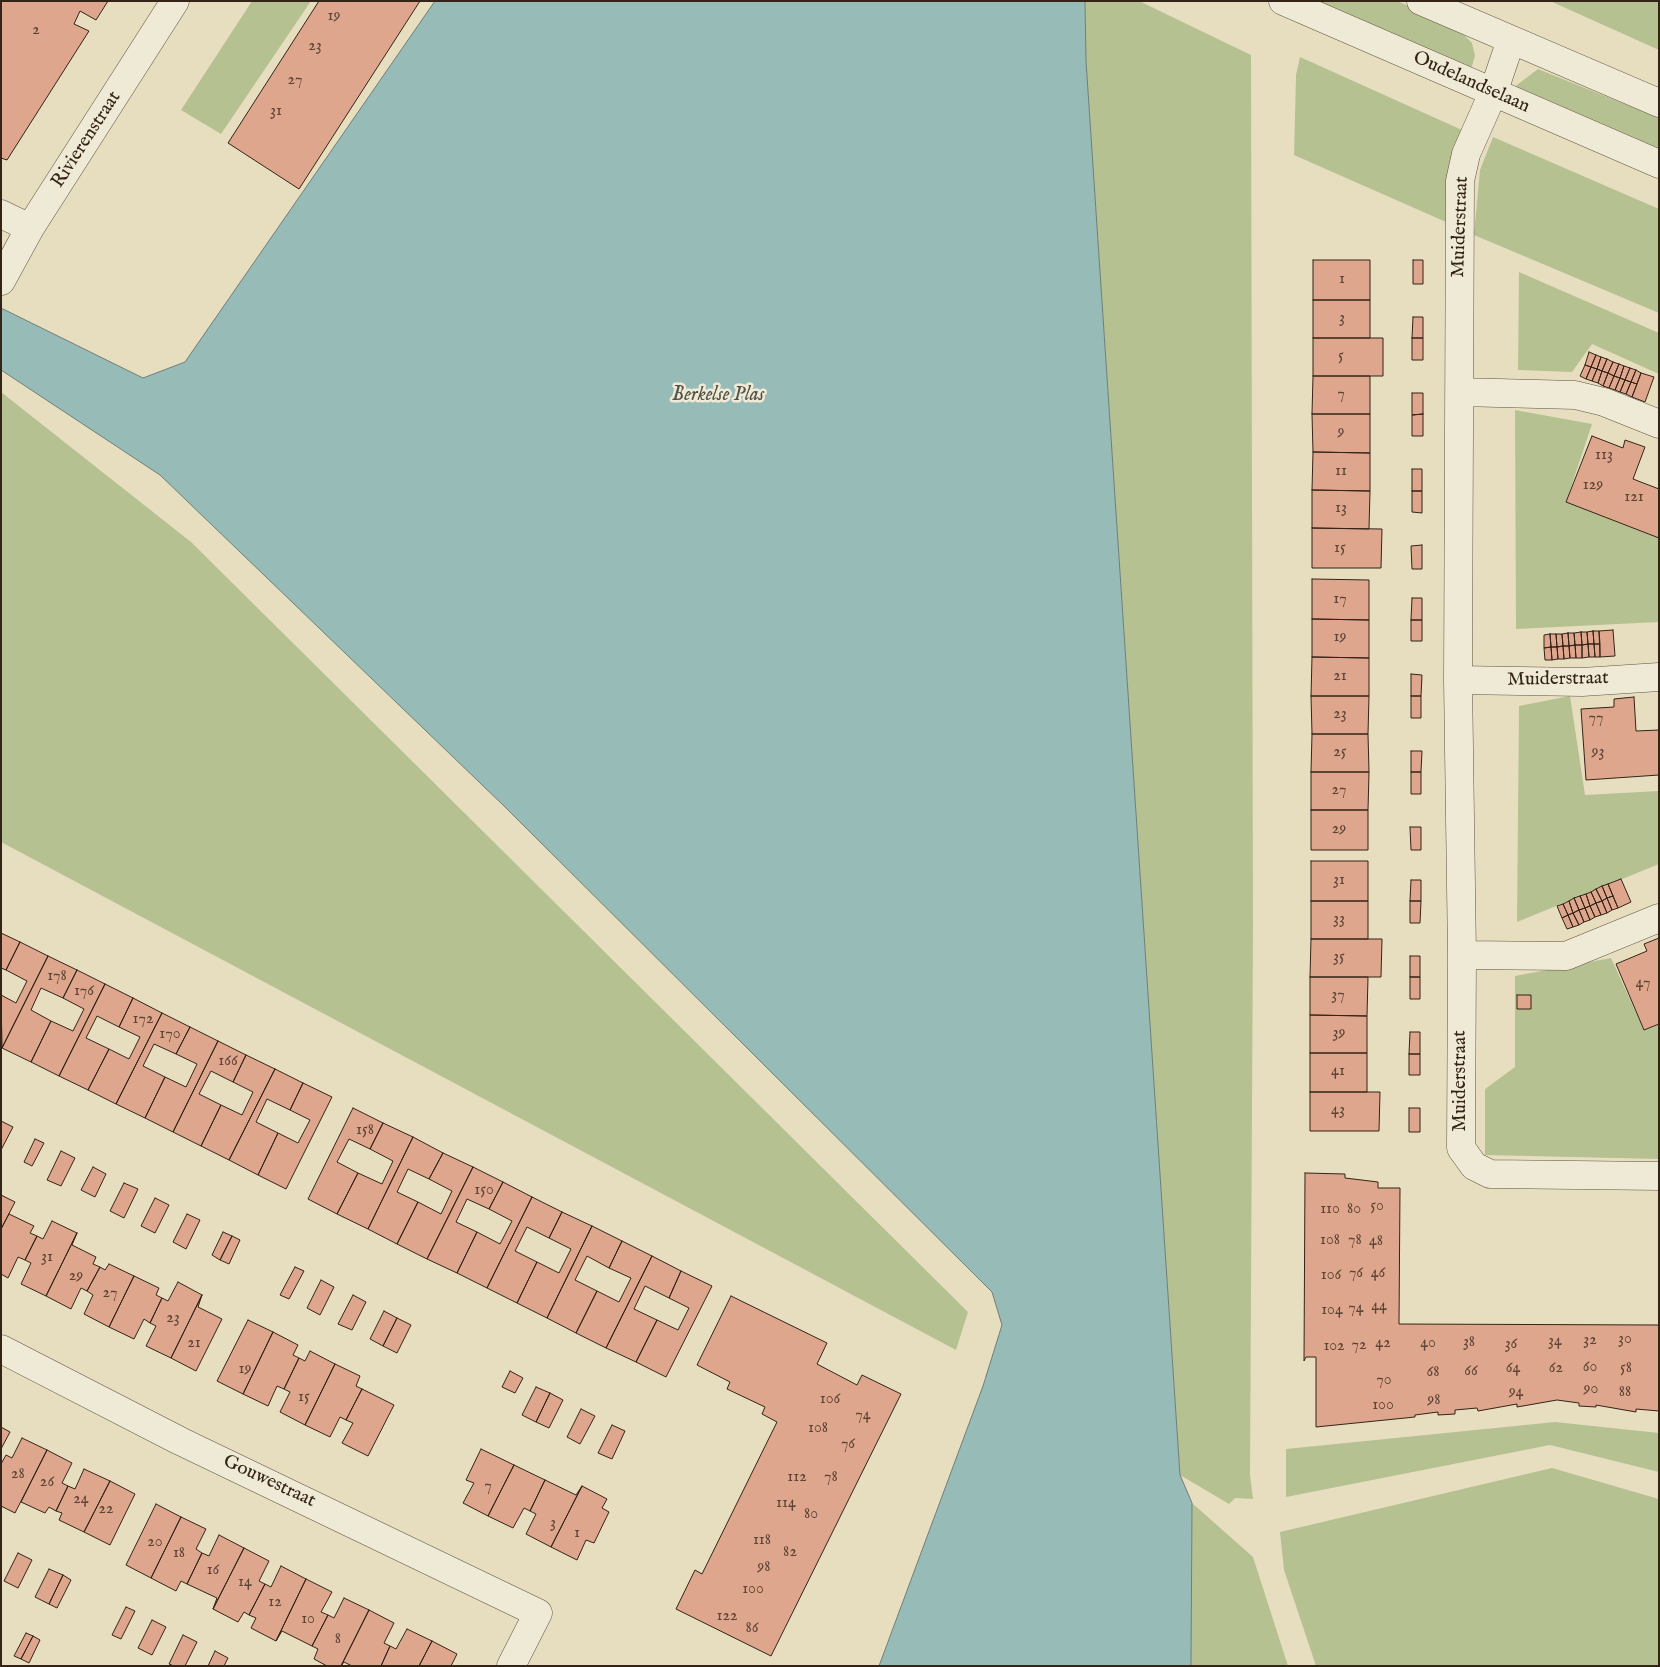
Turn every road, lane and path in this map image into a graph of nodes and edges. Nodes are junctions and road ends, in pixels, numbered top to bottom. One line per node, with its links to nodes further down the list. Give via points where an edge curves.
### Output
1 (175, 1): 9 (street, Rivierenstraat)
2 (1283, 1): 5 (street, Oudelandselaan)
3 (1420, 1): 4 (street)
4 (1511, 40): 5 (street, Muiderstraat); 6 (street)
5 (1493, 92): 7 (street, Oudelandselaan); 11 (street, Muiderstraat, via 1466,154 1460,181)
6 (1659, 104)
7 (1659, 164)
8 (1, 214): 9 (street)
9 (30, 228): 10 (street, Rivierenstraat)
10 (1, 281)
11 (1460, 392): 12 (street, via 1576,395 1604,402); 14 (street, Muiderstraat)
12 (1659, 424)
13 (1659, 676): 14 (street, Muiderstraat, via 1582,682)
14 (1458, 680): 16 (street, Muiderstraat)
15 (1659, 918): 16 (street, via 1566,956)
16 (1462, 955): 17 (street, Muiderstraat, via 1461,1148 1474,1166 1490,1174)
17 (1659, 1176)
18 (1, 1349): 19 (street, Gouwestraat, via 180,1440 538,1613)
19 (511, 1666)

